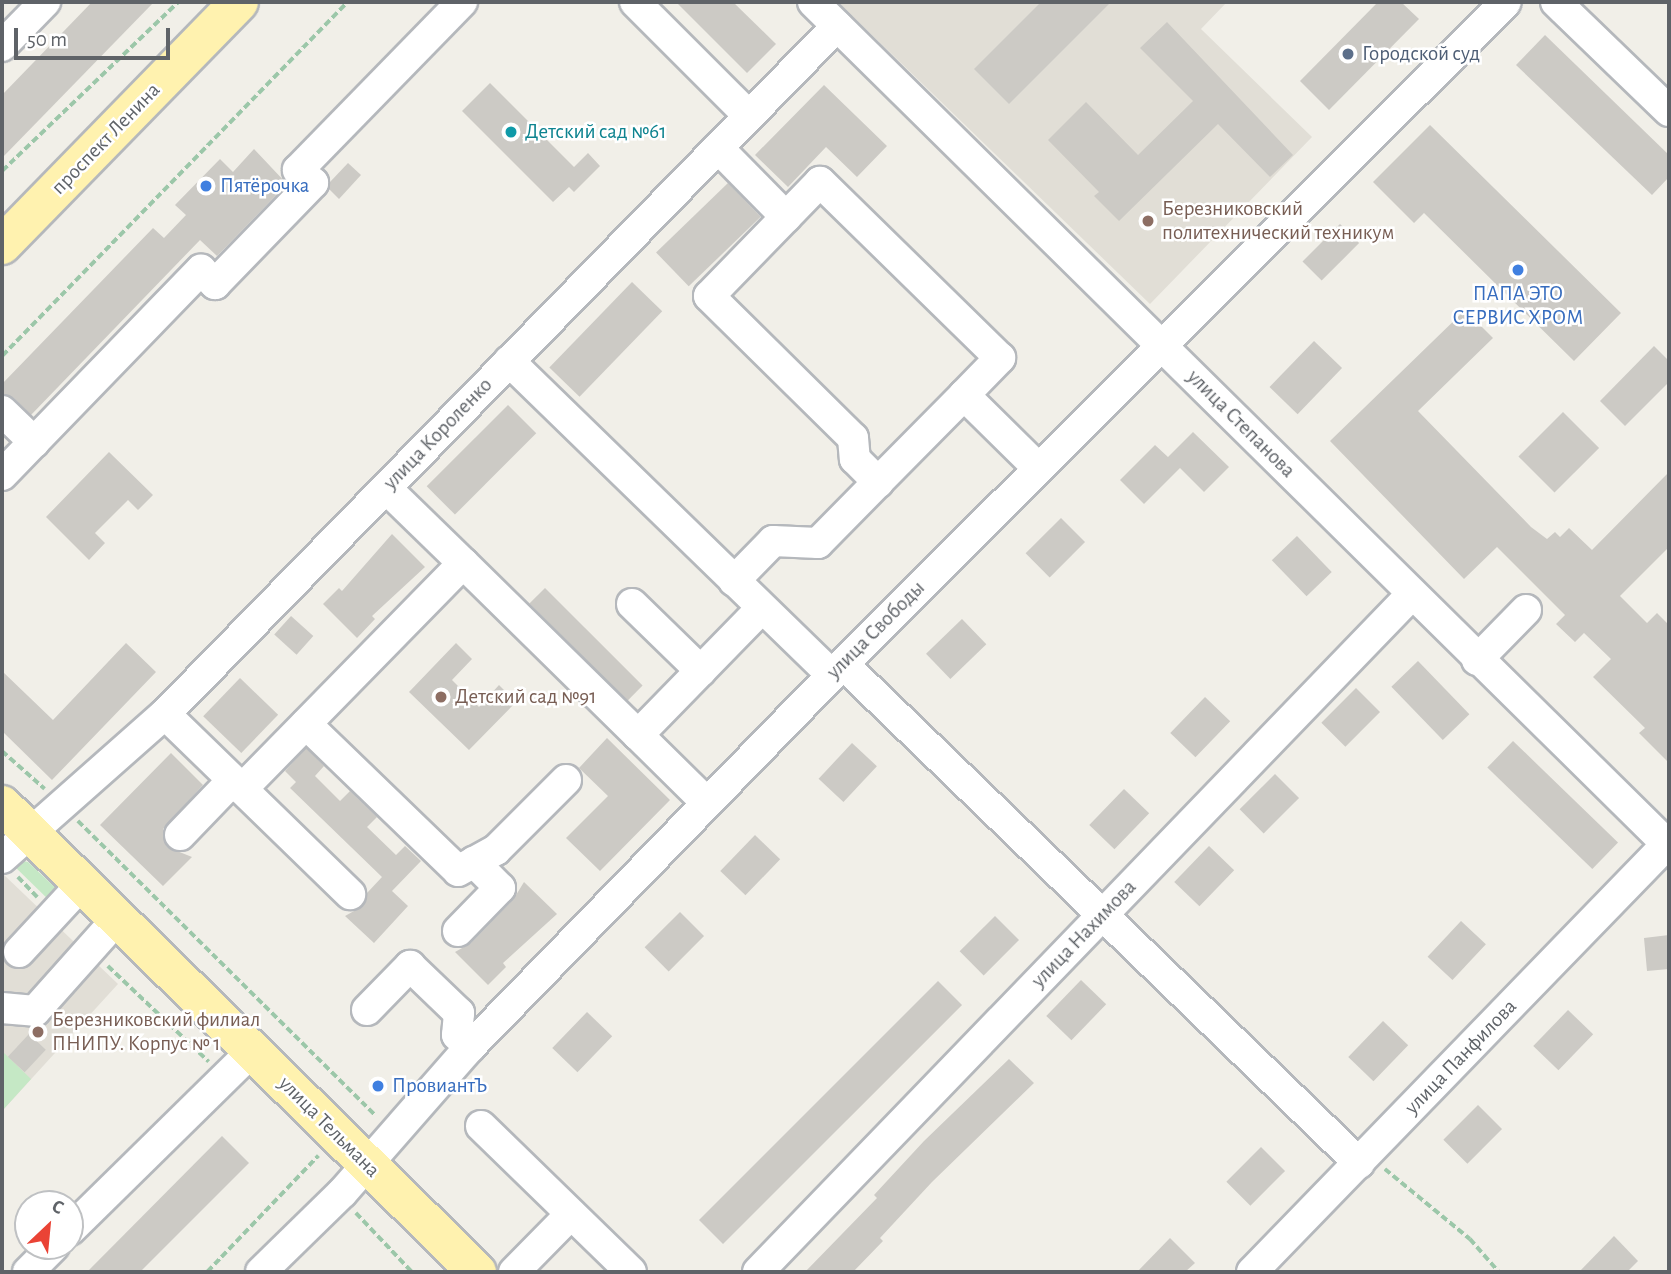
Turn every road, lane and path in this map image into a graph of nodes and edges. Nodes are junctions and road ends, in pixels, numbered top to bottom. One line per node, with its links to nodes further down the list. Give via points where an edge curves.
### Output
1 (46, 2): 11 (street)
2 (178, 2): 15 (path)
3 (239, 2): 17 (main road, проспект Ленина)
4 (347, 2): 19 (path)
5 (462, 2): 23 (street, via 298,170 313,184 215,284 201,270)
6 (635, 2): 13 (street)
7 (813, 2): 10 (street, улица Степанова)
8 (1506, 2): 18 (street, улица Свободы)
9 (1556, 2): 12 (street)
10 (837, 26): 13 (street, улица Короленко); 18 (street, улица Степанова)
11 (2, 46)
12 (1669, 111)
13 (749, 116): 14 (street, улица Короленко)
14 (718, 148): 16 (street); 20 (street, улица Короленко)
15 (2, 171)
16 (786, 217): 21 (street, via 820,182 1000,358); 26 (street, via 709,296 853,438 855,459)
17 (3, 240)
18 (1161, 343): 24 (street, улица Свободы); 30 (street, улица Степанова)
19 (2, 356)
20 (509, 361): 27 (street, улица Короленко); 29 (street)
21 (964, 395): 24 (street); 26 (street)
22 (2, 411): 23 (street)
23 (34, 442): 25 (street)
24 (1037, 467): 35 (street, улица Свободы)
25 (2, 475)
26 (878, 482): 29 (street, via 818,543 773,541)
27 (386, 488): 28 (street); 37 (street, улица Короленко)
28 (463, 563): 38 (street); 39 (street)
29 (734, 581): 32 (street)
30 (1410, 595): 34 (street, улица Степанова); 53 (street, улица Нахимова)
31 (632, 604): 36 (street)
32 (762, 608): 35 (street); 36 (street)
33 (1526, 610): 34 (street)
34 (1477, 660): 48 (street, улица Степанова)
35 (837, 670): 44 (street, улица Свободы); 53 (street)
36 (701, 671): 39 (street)
37 (165, 714): 42 (street); 43 (street, улица Короленко)
38 (306, 724): 42 (street); 50 (street, via 458,871)
39 (638, 735): 44 (street)
40 (2, 751): 43 (path)
41 (566, 780): 50 (street, via 496,850)
42 (237, 785): 47 (street); 52 (street)
43 (60, 802): 46 (street, улица Короленко); 62 (path)
44 (707, 803): 59 (street, улица Свободы)
45 (2, 805): 46 (main road, улица Тельмана)
46 (31, 833): 49 (street, улица Короленко); 51 (main road, улица Тельмана)
47 (180, 835)
48 (1669, 844): 64 (street, улица Панфилова)
49 (2, 858)
50 (474, 862): 55 (street, via 500,888)
51 (82, 884): 54 (main road, улица Тельмана); 56 (street)
52 (350, 894)
53 (1101, 916): 64 (street); 73 (street, улица Нахимова)
54 (117, 919): 57 (street, via 35,1011); 60 (main road, улица Тельмана)
55 (458, 931)
56 (19, 952)
57 (2, 1008)
58 (367, 1010): 59 (street, via 410,966 459,1013 457,1035)
59 (470, 1047): 62 (street, улица Свободы)
60 (252, 1051): 65 (main road, улица Тельмана); 67 (street)
61 (481, 1126): 66 (street)
62 (392, 1132): 65 (street, улица Свободы)
63 (318, 1156): 69 (path)
64 (1363, 1158): 74 (street, улица Панфилова); 75 (path, via 1470,1239)
65 (366, 1163): 68 (street, улица Свободы); 70 (main road, улица Тельмана)
66 (571, 1214): 71 (street); 72 (street)
67 (84, 1216)
68 (279, 1266)
69 (207, 1272)
70 (477, 1272)
71 (514, 1272)
72 (631, 1272)
73 (758, 1272)
74 (1252, 1272)
75 (1499, 1272)

